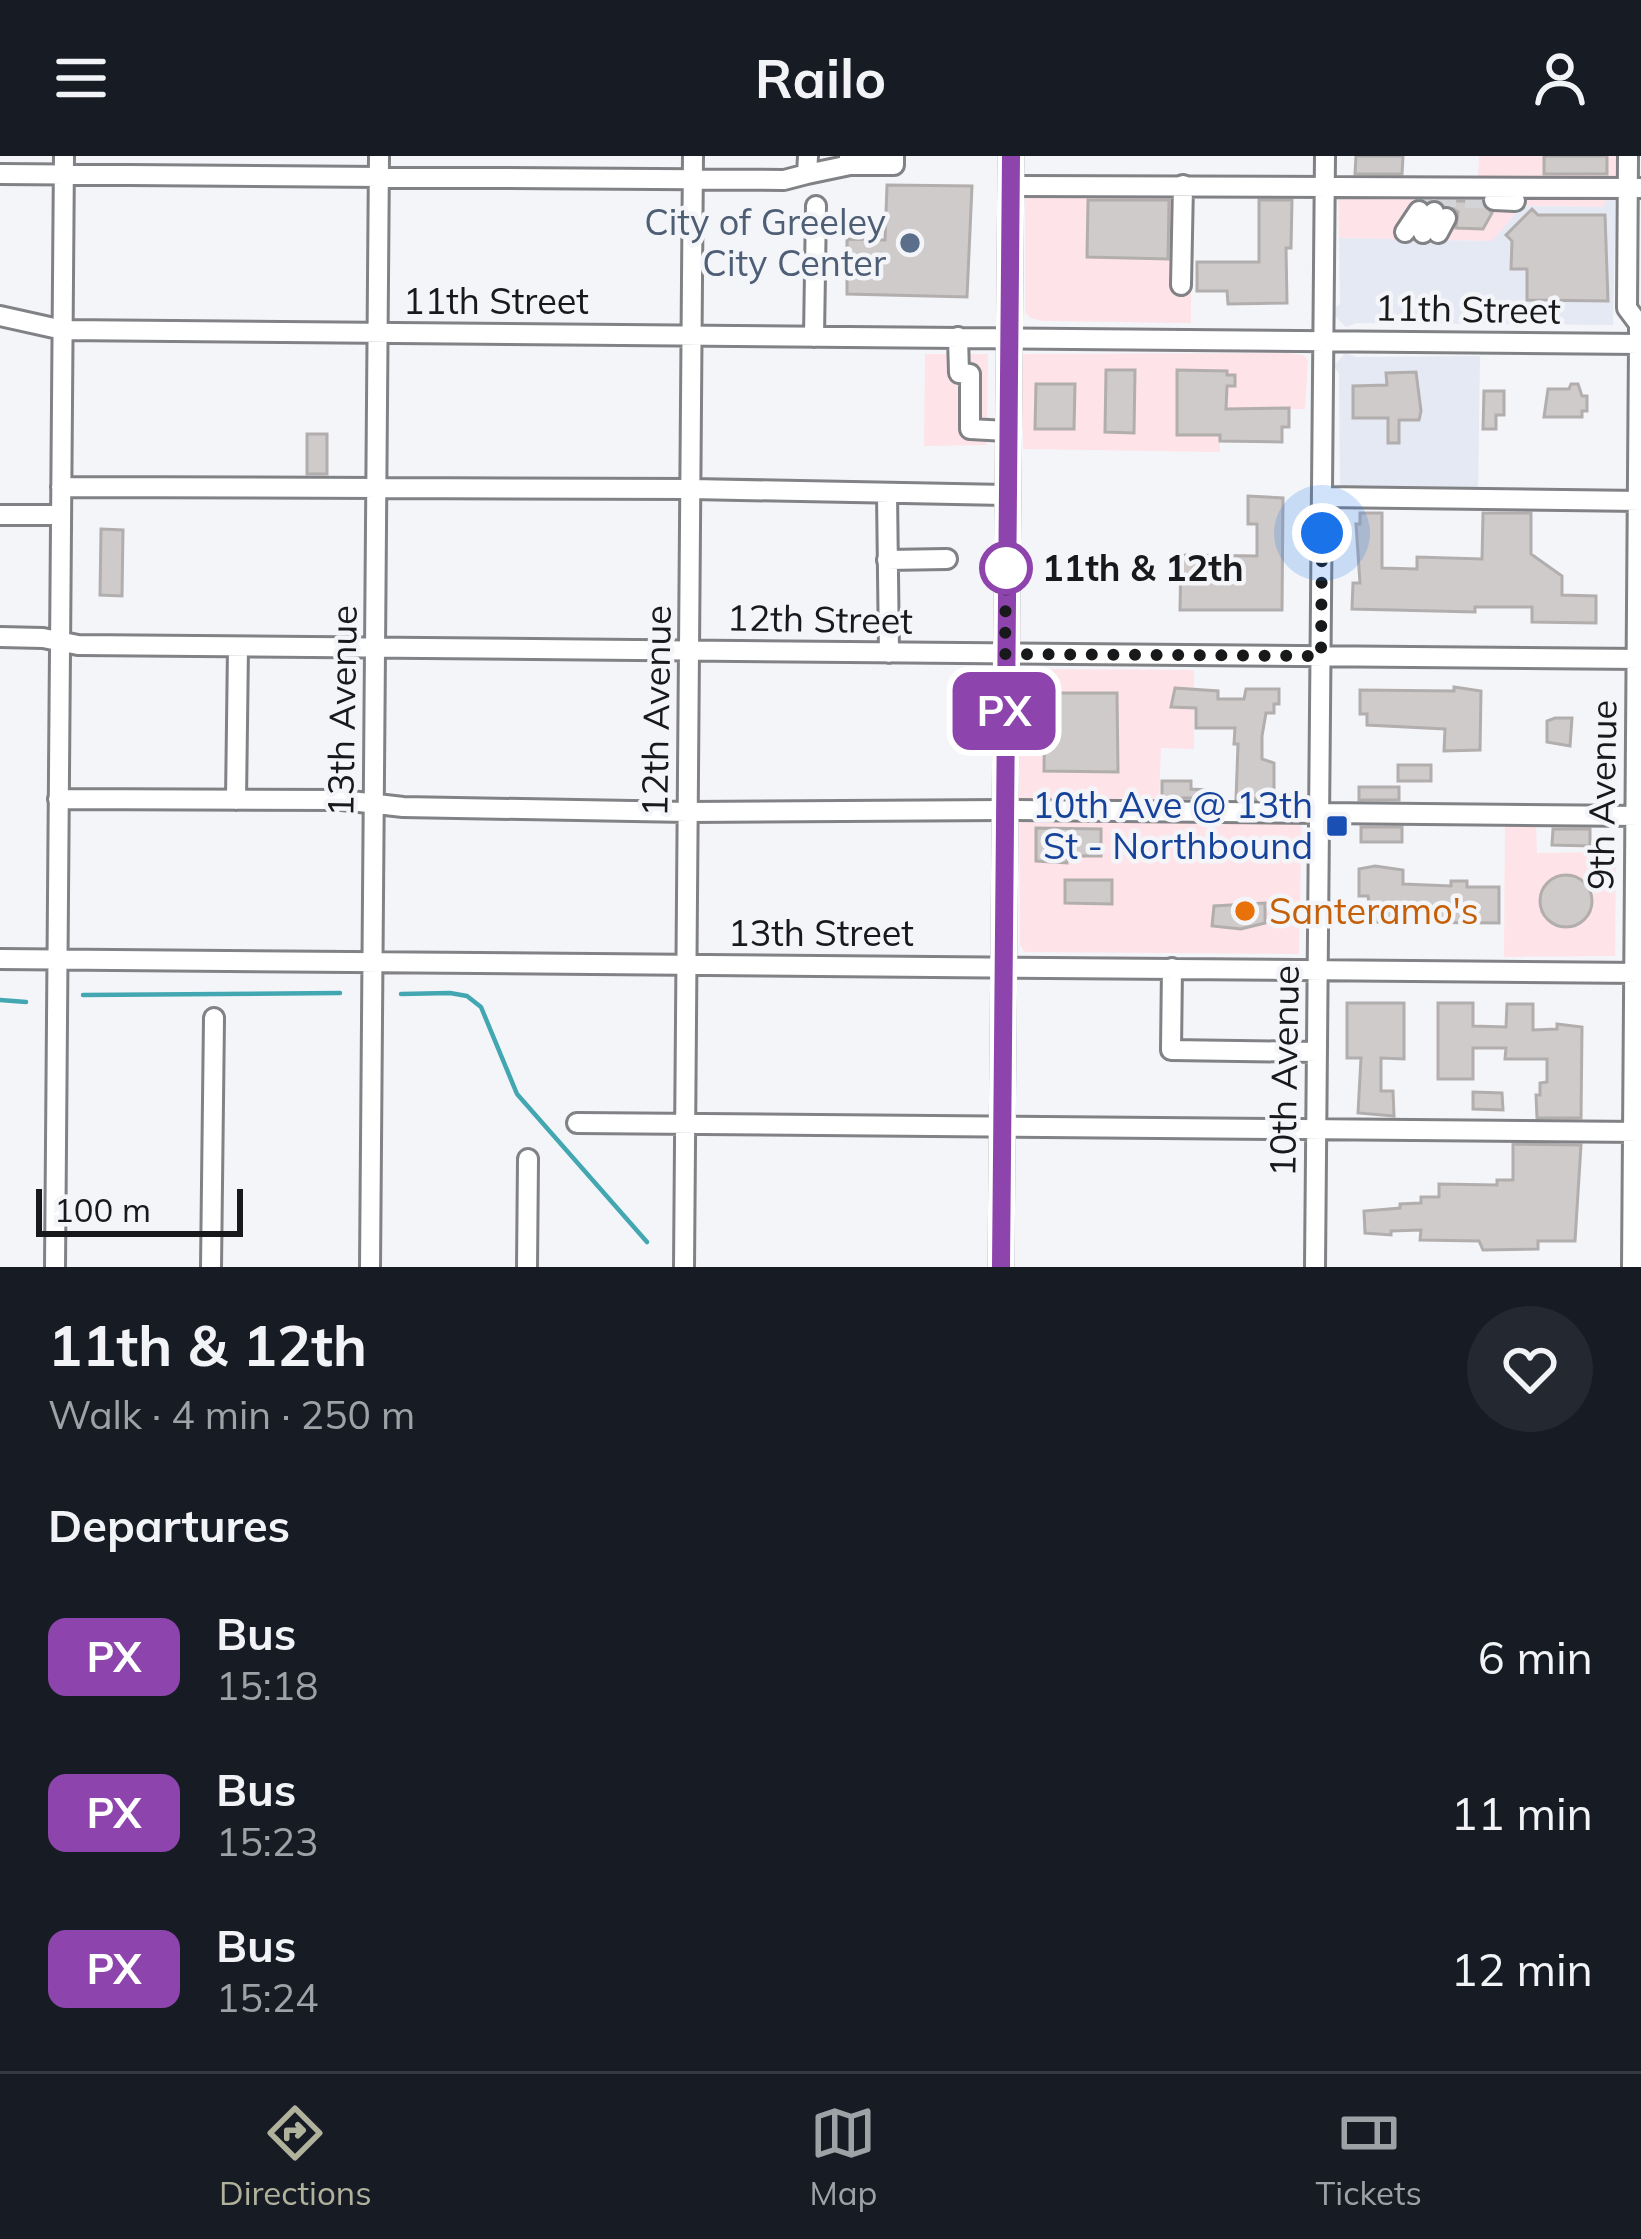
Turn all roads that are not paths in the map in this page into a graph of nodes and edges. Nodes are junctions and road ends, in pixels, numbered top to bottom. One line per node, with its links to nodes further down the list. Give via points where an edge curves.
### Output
1 (693, 156): 11 (street, 12th Avenue)
2 (894, 156): 6 (street, via 894,165)
3 (1011, 156): 13 (main road)
4 (1325, 156): 14 (street, 10th Avenue)
5 (1628, 156): 15 (street, 9th Avenue)
6 (849, 161): 7 (street)
7 (808, 165): 11 (street, via 784,181)
8 (64, 166): 9 (street); 10 (street); 20 (street)
9 (379, 166): 11 (street); 21 (street, 13th Avenue)
10 (0, 175)
11 (693, 181): 22 (street, 12th Avenue)
12 (1183, 185): 13 (street); 14 (street); 17 (street)
13 (1010, 186): 25 (main road)
14 (1325, 186): 15 (street); 26 (street, 10th Avenue)
15 (1634, 195): 19 (street, 9th Avenue, via 1627,308)
16 (816, 206): 23 (street)
17 (1181, 285)
18 (0, 316): 20 (street, 11th Street)
19 (1640, 322): 27 (street, 9th Avenue)
20 (63, 330): 21 (street, 11th Street); 31 (street)
21 (378, 333): 22 (street, 11th Street); 32 (street, 13th Avenue)
22 (692, 335): 23 (street, 11th Street); 33 (street, 12th Avenue)
23 (814, 337): 24 (street, 11th Street)
24 (958, 338): 25 (street, 11th Street); 28 (street, via 959,373 970,374)
25 (1008, 338): 26 (street, 11th Street); 29 (main road)
26 (1324, 341): 27 (street, 11th Street); 36 (street, 10th Avenue)
27 (1640, 344): 37 (street, 9th Avenue)
28 (970, 388): 29 (street); 30 (street, via 970,429)
29 (1007, 388): 30 (main road)
30 (1007, 431): 35 (main road)
31 (62, 487): 32 (street); 39 (street)
32 (376, 489): 33 (street); 45 (street, 13th Avenue)
33 (692, 489): 34 (street); 46 (street, 12th Avenue)
34 (887, 493): 35 (street); 40 (street)
35 (1006, 495): 48 (main road)
36 (1322, 497): 37 (street); 49 (street, 10th Avenue)
37 (1640, 501): 50 (street, 9th Avenue)
38 (0, 515): 39 (street)
39 (61, 515): 43 (street)
40 (887, 560): 41 (street); 47 (street)
41 (947, 560)
42 (0, 637): 43 (street, 12th Street)
43 (60, 643): 44 (street, 12th Street); 51 (street)
44 (238, 646): 45 (street, 12th Street); 52 (street)
45 (375, 647): 46 (street, 12th Street); 53 (street, 13th Avenue)
46 (690, 650): 47 (street, 12th Street); 55 (street, 12th Avenue)
47 (889, 653): 48 (street, 12th Street)
48 (1005, 654): 49 (street, 12th Street); 54 (main road)
49 (1321, 656): 50 (street, 12th Street); 56 (street, 10th Avenue)
50 (1639, 659): 57 (street, 9th Avenue)
51 (58, 800): 52 (street); 60 (street)
52 (236, 800): 53 (street)
53 (374, 804): 55 (street); 61 (street, 13th Avenue)
54 (1004, 810): 55 (street); 56 (street); 63 (main road)
55 (688, 812): 62 (street, 12th Avenue)
56 (1319, 814): 57 (street); 65 (street, 10th Avenue)
57 (1638, 816): 58 (street, 9th Avenue)
58 (1637, 915): 66 (street, 9th Avenue)
59 (0, 959): 60 (street, 13th Street)
60 (58, 960): 61 (street, 13th Street); 75 (street)
61 (373, 962): 62 (street, 13th Street); 77 (street, 13th Avenue)
62 (687, 965): 63 (street, 13th Street); 70 (street, 12th Avenue)
63 (1002, 967): 64 (street, 13th Street); 71 (main road)
64 (1172, 968): 65 (street, 13th Street); 68 (street, via 1171,1050)
65 (1318, 970): 66 (street, 13th Street); 68 (street, 10th Avenue)
66 (1638, 973): 73 (street, 9th Avenue)
67 (214, 1018): 76 (street)
68 (1317, 1052): 72 (street, 10th Avenue)
69 (578, 1123): 70 (street)
70 (686, 1126): 71 (street); 79 (street, 12th Avenue)
71 (1001, 1128): 72 (street); 80 (main road)
72 (1317, 1128): 73 (street); 81 (street, 10th Avenue)
73 (1637, 1132): 82 (street, 9th Avenue)
74 (528, 1160): 78 (street)
75 (55, 1267)
76 (211, 1267)
77 (370, 1267)
78 (527, 1267)
79 (684, 1267)
80 (1001, 1267)
81 (1315, 1267)
82 (1632, 1267)

